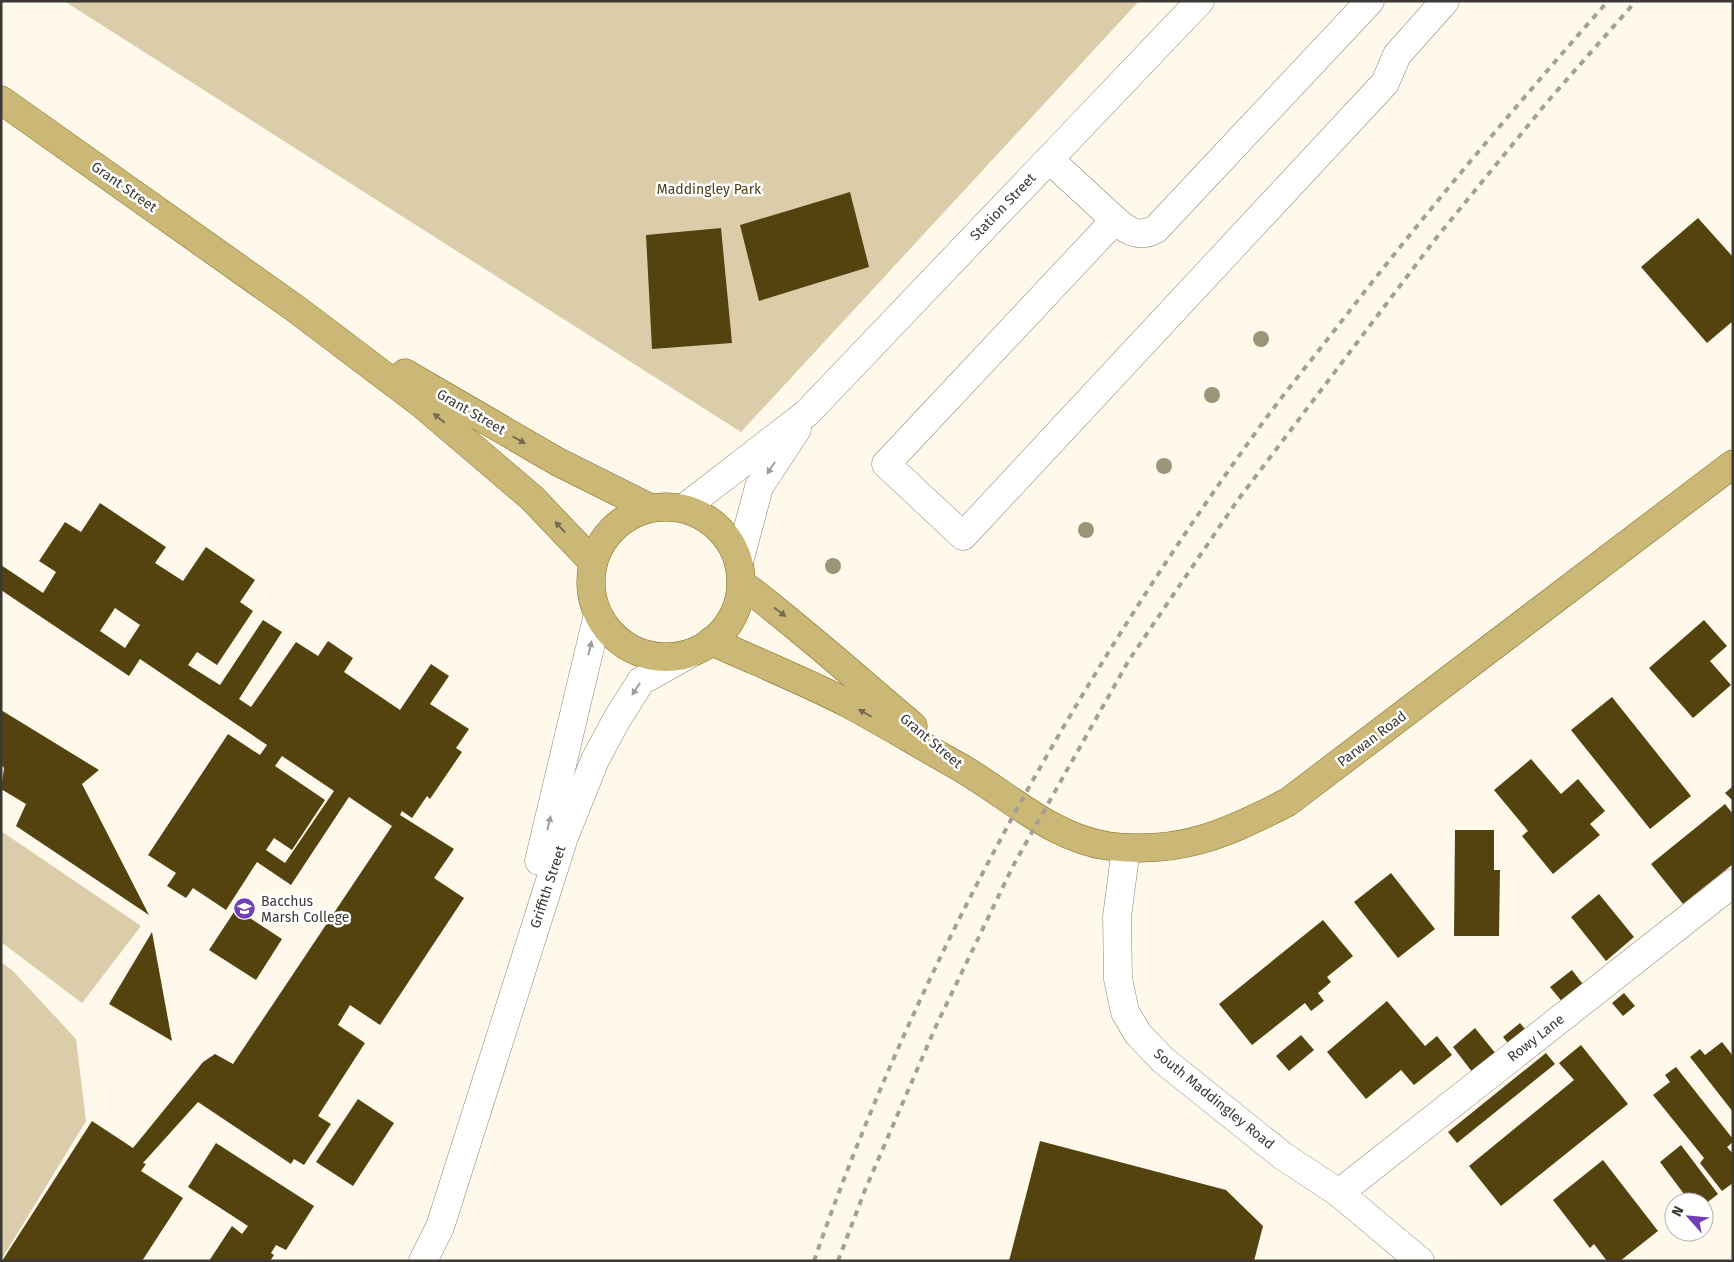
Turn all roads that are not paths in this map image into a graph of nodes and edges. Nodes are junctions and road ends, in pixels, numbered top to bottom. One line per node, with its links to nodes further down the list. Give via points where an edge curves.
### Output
1 (1200, 1): 5 (street, Station Street)
2 (1370, 1): 6 (street, via 1156,229 1148,234 1135,234)
3 (1445, 1): 6 (street, via 1397,54 1384,84 963,536 886,464)
4 (1, 100): 7 (main road, Grant Street)
5 (1049, 159): 6 (street); 8 (street, Station Street)
6 (1115, 220)
7 (296, 309): 10 (main road, Grant Street, one-way to 10, via 558,462); 12 (main road, Grant Street, one-way to 7, via 532,498 488,460 423,405)
8 (807, 413): 11 (street, Station Street); 13 (street, Station Street, one-way to 13, via 759,487)
9 (1733, 464): 17 (main road, Parwan Road, via 1288,802 1209,838 1164,848)
10 (650, 508): 11 (main road); 12 (main road, via 631,515 610,531)
11 (684, 508): 13 (main road, via 708,519 727,536)
12 (593, 562): 14 (main road, via 591,592)
13 (740, 572): 15 (main road, via 736,609 723,630); 16 (main road, Grant Street, one-way to 16, via 823,651)
14 (598, 614): 15 (main road, via 613,635 645,654 668,657); 19 (street, Griffith Street, one-way to 14, via 544,842)
15 (701, 647): 16 (main road, Grant Street, one-way to 15, via 849,704); 19 (street, Griffith Street, one-way to 19, via 640,681 616,718 595,760 564,837)
16 (968, 772): 17 (main road, Parwan Road, via 1039,819 1066,832 1105,846)
17 (1126, 848): 20 (street, South Maddingley Road, via 1117,917 1118,979 1125,1012 1138,1034 1163,1060 1276,1150)
18 (1733, 883): 20 (street, Rowy Lane)
19 (462, 1158): 21 (street, Griffith Street, via 440,1227)
20 (1339, 1193): 22 (street, South Maddingley Road)
21 (423, 1261)
22 (1420, 1261)

